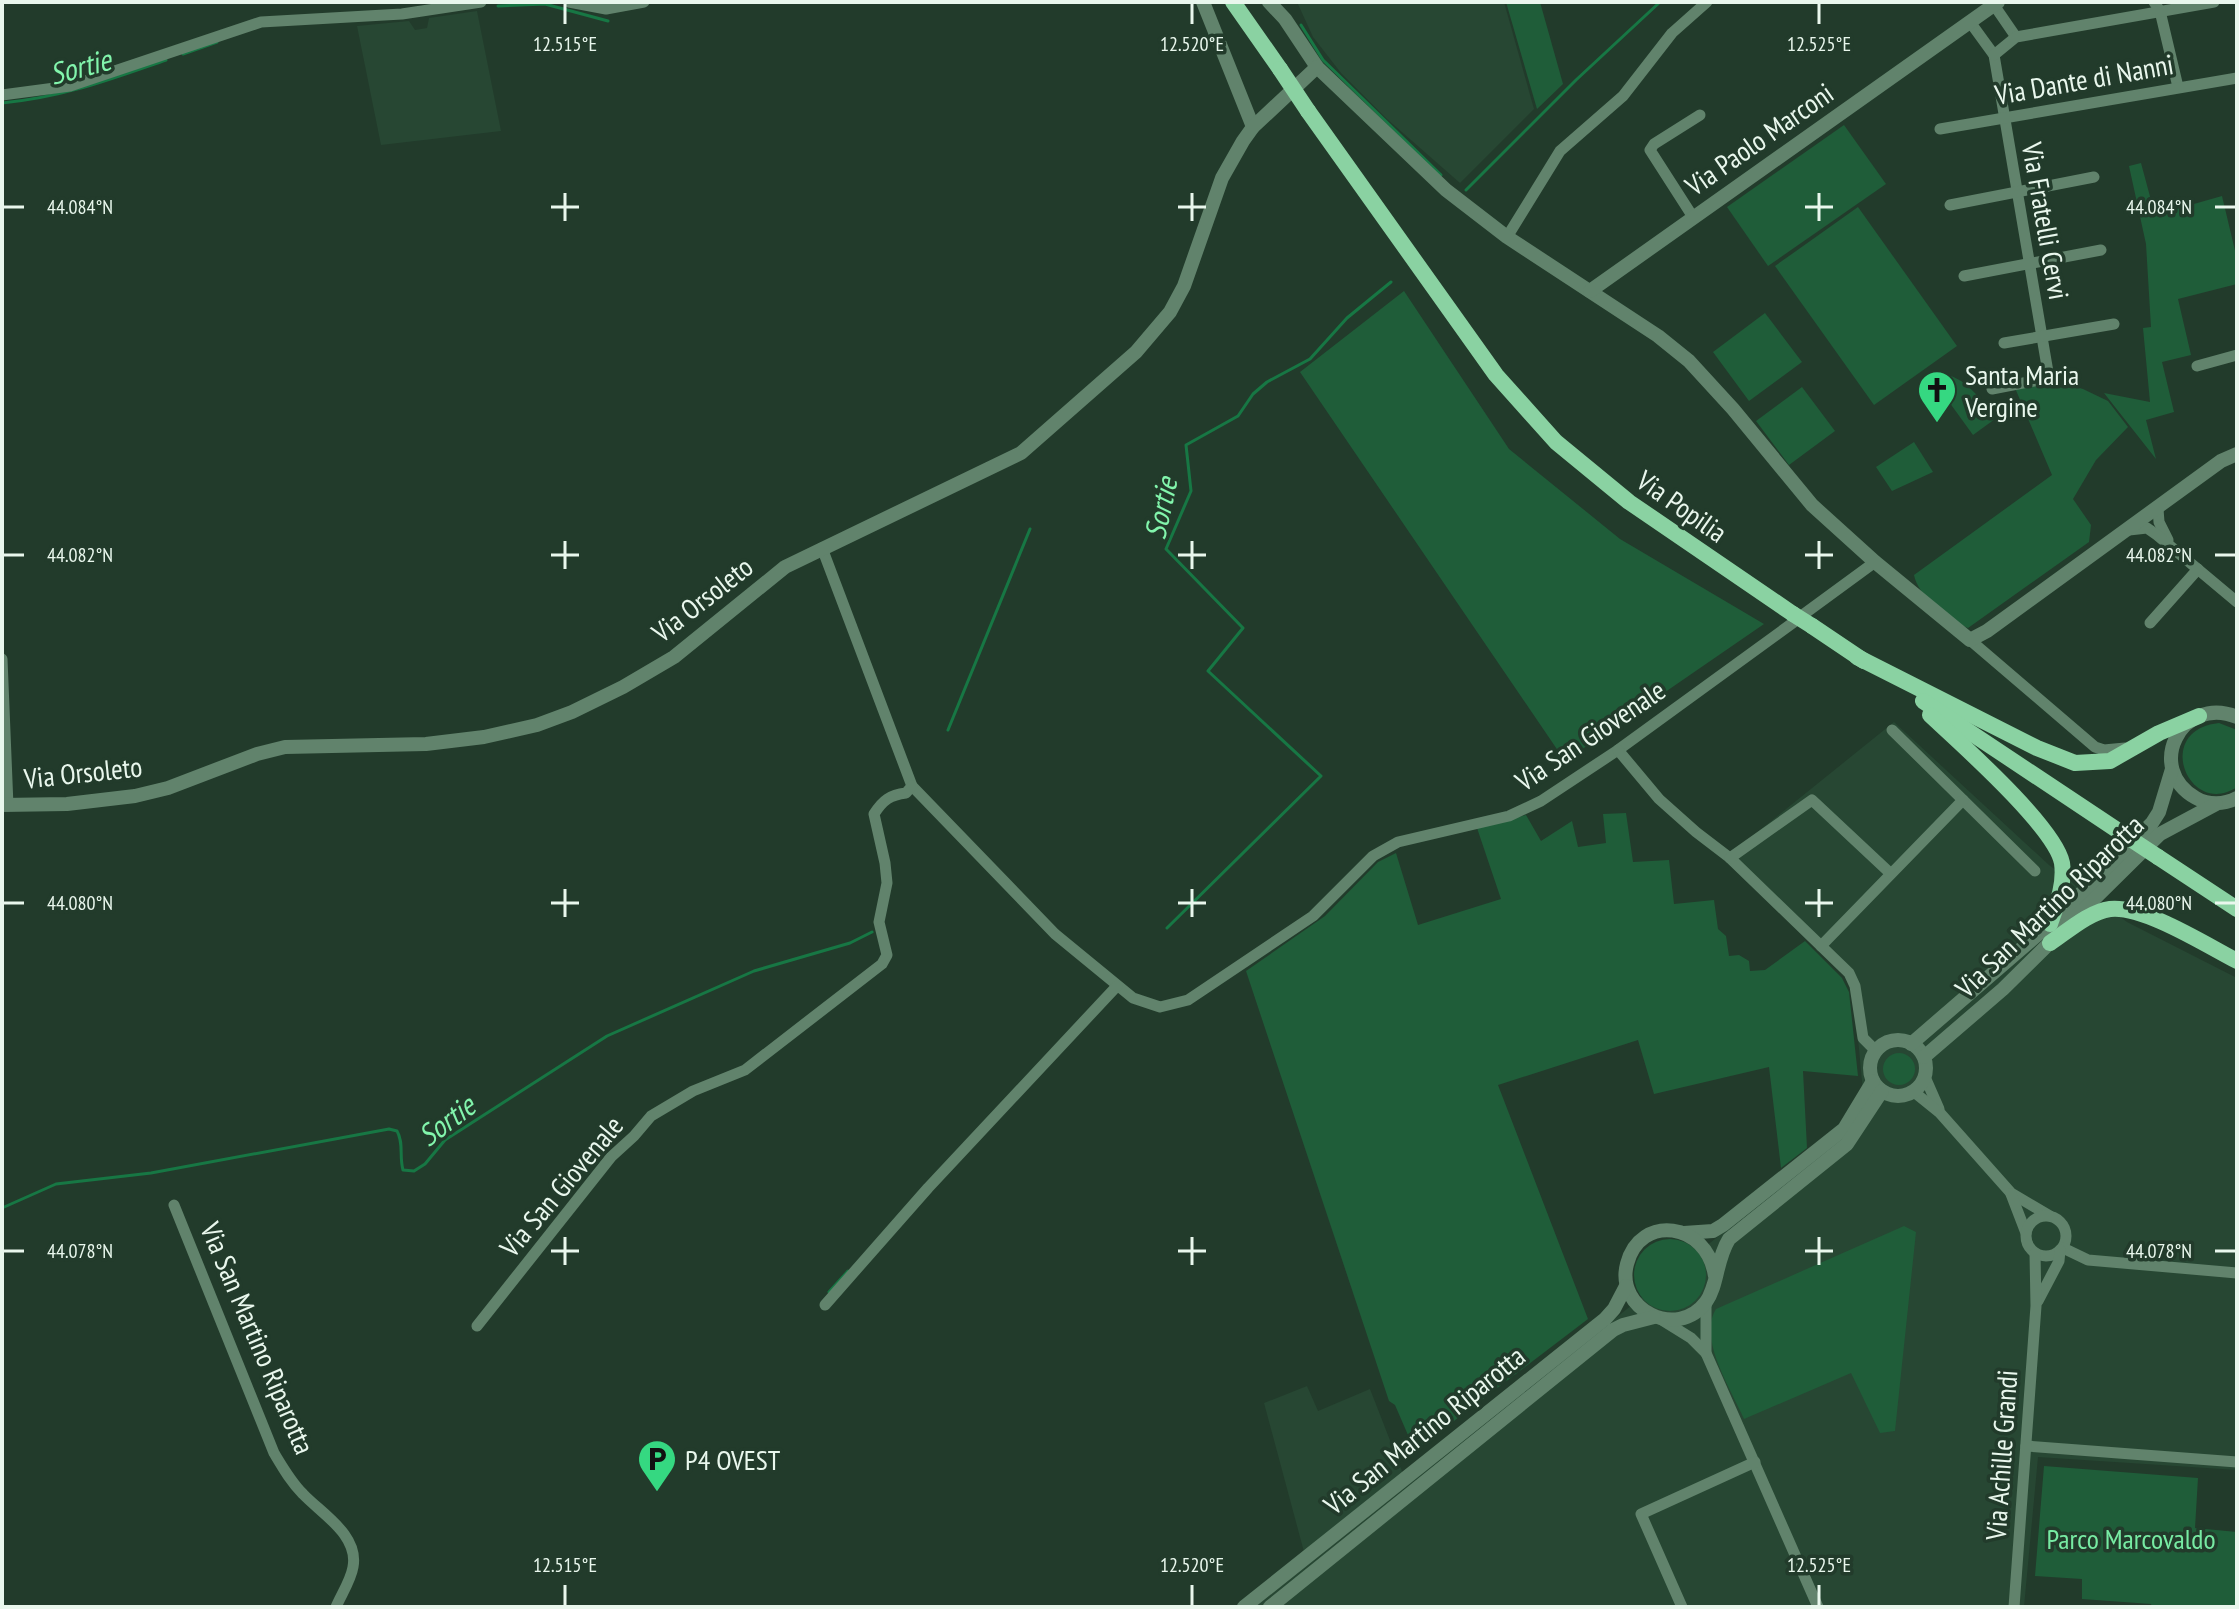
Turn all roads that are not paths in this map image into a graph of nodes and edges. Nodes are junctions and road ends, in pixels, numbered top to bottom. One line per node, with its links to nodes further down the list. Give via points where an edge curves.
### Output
1 (481, 2): 19 (street, via 402,14 261,22 70,86)
2 (569, 2): 3 (street, via 606,9)
3 (644, 2)
4 (1203, 2): 22 (street)
5 (1233, 2): 48 (main road, Via Popilia, bridge, via 1496,375 1556,442 1629,502)
6 (1269, 2): 12 (street)
7 (1279, 2): 12 (street)
8 (1707, 2): 28 (street, via 1672,33 1623,96 1560,151)
9 (2214, 2): 11 (street)
10 (1996, 3): 13 (street, Via Paolo Marconi); 14 (street)
11 (2157, 7): 14 (street); 18 (street)
12 (1285, 19): 16 (street)
13 (1970, 22): 15 (street, Via Fratelli Cervi); 27 (street, Via Paolo Marconi)
14 (2016, 37): 15 (street)
15 (1994, 55): 21 (street, Via Fratelli Cervi)
16 (1317, 67): 22 (street, Via Orsoleto); 28 (street, via 1446,190)
17 (2237, 78): 18 (street, Via Dante di Nanni)
18 (2178, 87): 21 (street, Via Dante di Nanni)
19 (2, 95)
20 (1700, 115): 27 (street, via 1650,150)
21 (2004, 118): 23 (street, Via Dante di Nanni); 25 (street, Via Fratelli Cervi)
22 (1253, 127): 44 (street, Via Orsoleto, via 1222,178 1184,286 1136,352 1021,453)
23 (1940, 129)
24 (2094, 177): 25 (street)
25 (2017, 192): 26 (street); 30 (street, Via Fratelli Cervi)
26 (1950, 205)
27 (1693, 217): 32 (street, Via Paolo Marconi)
28 (1507, 237): 32 (street)
29 (2101, 250): 30 (street)
30 (2028, 264): 31 (street); 34 (street, Via Fratelli Cervi)
31 (1964, 276)
32 (1590, 291): 45 (street, via 1689,361 1812,505)
33 (2114, 324): 34 (street)
34 (2042, 336): 35 (street); 38 (street, Via Fratelli Cervi, via 2049,378)
35 (2004, 343)
36 (2237, 355): 37 (street)
37 (2197, 366)
38 (1992, 389)
39 (2237, 454): 40 (street)
40 (2154, 512): 41 (street); 42 (street); 43 (street)
41 (2128, 530): 42 (street, via 2147,528); 50 (street)
42 (2157, 535): 43 (street)
43 (2172, 547): 46 (street)
44 (822, 548): 62 (street, Via San Giovenale); 66 (street, Via Orsoleto, via 785,567 674,657 623,687 537,725 426,744 285,747 135,796)
45 (1875, 562): 48 (street, Via San Giovenale); 50 (street)
46 (2198, 569): 47 (street); 49 (street)
47 (2237, 602)
48 (1801, 619): 51 (main road, Via Popilia); 60 (street, Via San Giovenale)
49 (2150, 623)
50 (1970, 640): 59 (street, via 2095,747 2114,750)
51 (1857, 657): 53 (main road, Via Popilia); 59 (main road, via 2061,760 2110,761)
52 (2, 659): 66 (street)
53 (1907, 690): 70 (main road, Via Popilia, bridge); 71 (main road, via 2049,837 2061,862 2062,890)
54 (2237, 708): 55 (street)
55 (2219, 713): 56 (street); 57 (street)
56 (2199, 716): 59 (main road); 61 (street, Via San Martino Riparotta, via 2176,737)
57 (2237, 717)
58 (1892, 730): 64 (street)
59 (2141, 744)
60 (1618, 750): 67 (street, via 1659,799); 75 (street, Via San Giovenale, via 1509,816 1398,842 1373,856 1313,916 1188,1000 1160,1007)
61 (2172, 769): 65 (street, via 2188,794); 71 (street, Via San Martino Riparotta, via 2152,823)
62 (912, 786): 75 (street, Via San Giovenale, via 1055,934); 97 (street, Via San Giovenale, via 906,793 891,795 874,814 887,883 879,922 887,955 882,964 745,1070 651,1116 611,1157)
63 (2237, 798): 65 (street, Via San Martino Riparotta)
64 (1963, 800): 68 (street); 69 (street)
65 (2216, 804): 72 (street, Via San Martino Riparotta, via 2160,834)
66 (5, 806)
67 (1730, 858): 69 (street, via 1812,800); 73 (street)
68 (2035, 871)
69 (1890, 873): 73 (street)
70 (2237, 909)
71 (2050, 924): 76 (street, Via San Martino Riparotta)
72 (2050, 943): 74 (main road, via 2108,909 2133,909); 78 (street, Via San Martino Riparotta)
73 (1821, 946): 77 (street, via 1849,973 1863,1038)
74 (2237, 961)
75 (1117, 986): 94 (street)
76 (1911, 1044): 77 (street, via 1892,1041); 78 (street)
77 (1876, 1051): 80 (street, via 1870,1066)
78 (1924, 1057): 79 (street)
79 (1925, 1077): 81 (street); 82 (street, Via Achille Grandi)
80 (1878, 1086): 81 (street, via 1898,1096); 86 (street, via 1844,1129 1723,1225); 91 (street, via 1847,1144 1729,1239)
81 (1914, 1092): 82 (street, Via Achille Grandi)
82 (1940, 1113): 83 (street, Via Achille Grandi)
83 (2011, 1193): 85 (street, Via Achille Grandi); 87 (street, Via Achille Grandi)
84 (174, 1205): 102 (street, Via San Martino Riparotta, via 274,1453 302,1493 352,1545 353,1567)
85 (2050, 1216): 87 (street, via 2032,1221); 88 (street, via 2066,1231)
86 (1684, 1233): 91 (street, via 1707,1249); 92 (street, via 1657,1232 1635,1247 1628,1259)
87 (2026, 1233): 89 (street, Via Achille Grandi)
88 (2062, 1249): 89 (street, via 2045,1256); 90 (street, via 2088,1260); 95 (street, Via Achille Grandi)
89 (2035, 1253): 95 (street, Via Achille Grandi)
90 (2237, 1273)
91 (1715, 1276): 93 (street)
92 (1626, 1286): 96 (street, via 1641,1310); 103 (street, Via San Martino Riparotta, via 1605,1319)
93 (1706, 1302): 96 (street, via 1686,1317); 98 (street)
94 (825, 1305)
95 (2036, 1306): 99 (street, Via Achille Grandi)
96 (1657, 1318): 98 (street); 104 (street, Via San Martino Riparotta, via 1613,1330)
97 (477, 1326)
98 (1706, 1353): 100 (street)
99 (2026, 1446): 101 (street); 107 (street, Via Achille Grandi)
100 (1755, 1462): 105 (street, via 1641,1514); 106 (street)
101 (2237, 1462)
102 (336, 1607)
103 (1244, 1607)
104 (1270, 1607)
105 (1682, 1607)
106 (1818, 1607)
107 (2014, 1607)

